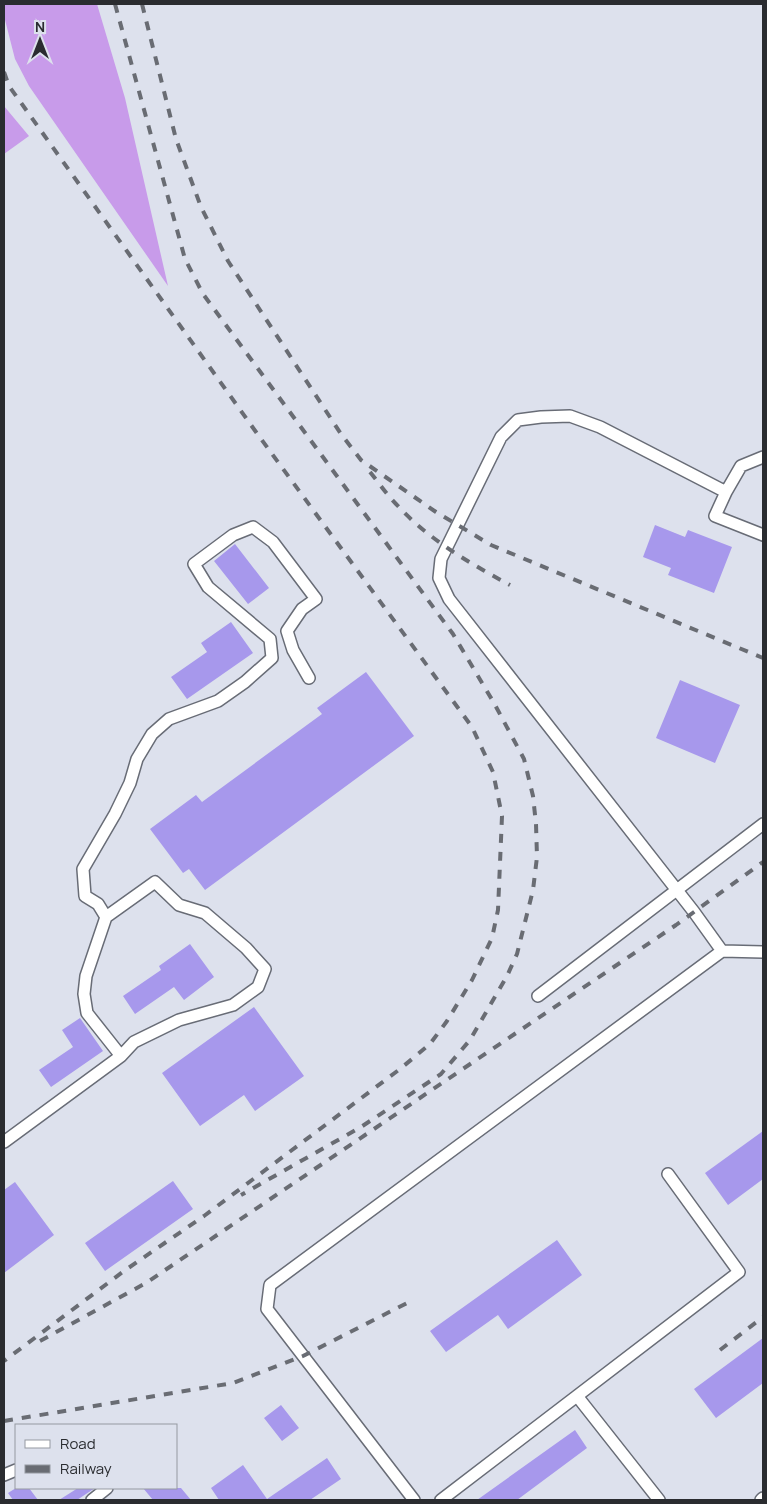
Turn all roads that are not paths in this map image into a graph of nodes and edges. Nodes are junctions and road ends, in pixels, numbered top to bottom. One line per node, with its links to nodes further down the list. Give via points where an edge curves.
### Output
1 (763, 457): 2 (lane, via 741,466)
2 (726, 492): 3 (lane, via 715,516); 8 (lane, via 570,416 518,420 501,437 441,559 440,578 449,598)
3 (763, 534)
4 (287, 631): 5 (lane); 5 (lane, via 302,609 316,600 273,542 253,527 233,535 194,564 208,587); 6 (lane, via 293,650)
5 (270, 639): 9 (lane, via 272,658 245,682 218,701 169,720 152,734 115,814 83,868 85,896 98,904)
6 (309, 678)
7 (763, 824): 8 (lane)
8 (677, 890): 10 (lane); 12 (lane)
9 (106, 917): 13 (lane, via 86,976 84,994 87,1013); 13 (lane, via 156,882 180,905 205,914 246,948 265,969 258,987 232,1005 179,1020 134,1042)
10 (722, 951): 11 (lane); 19 (lane, via 270,1285 267,1309)
11 (763, 952)
12 (538, 996)
13 (121, 1056): 14 (lane)
14 (4, 1142)
15 (668, 1174): 16 (lane, via 739,1272)
16 (577, 1396): 20 (lane); 21 (lane)
17 (106, 1489): 18 (lane)
18 (92, 1500)
19 (414, 1500)
20 (441, 1500)
21 (659, 1500)

